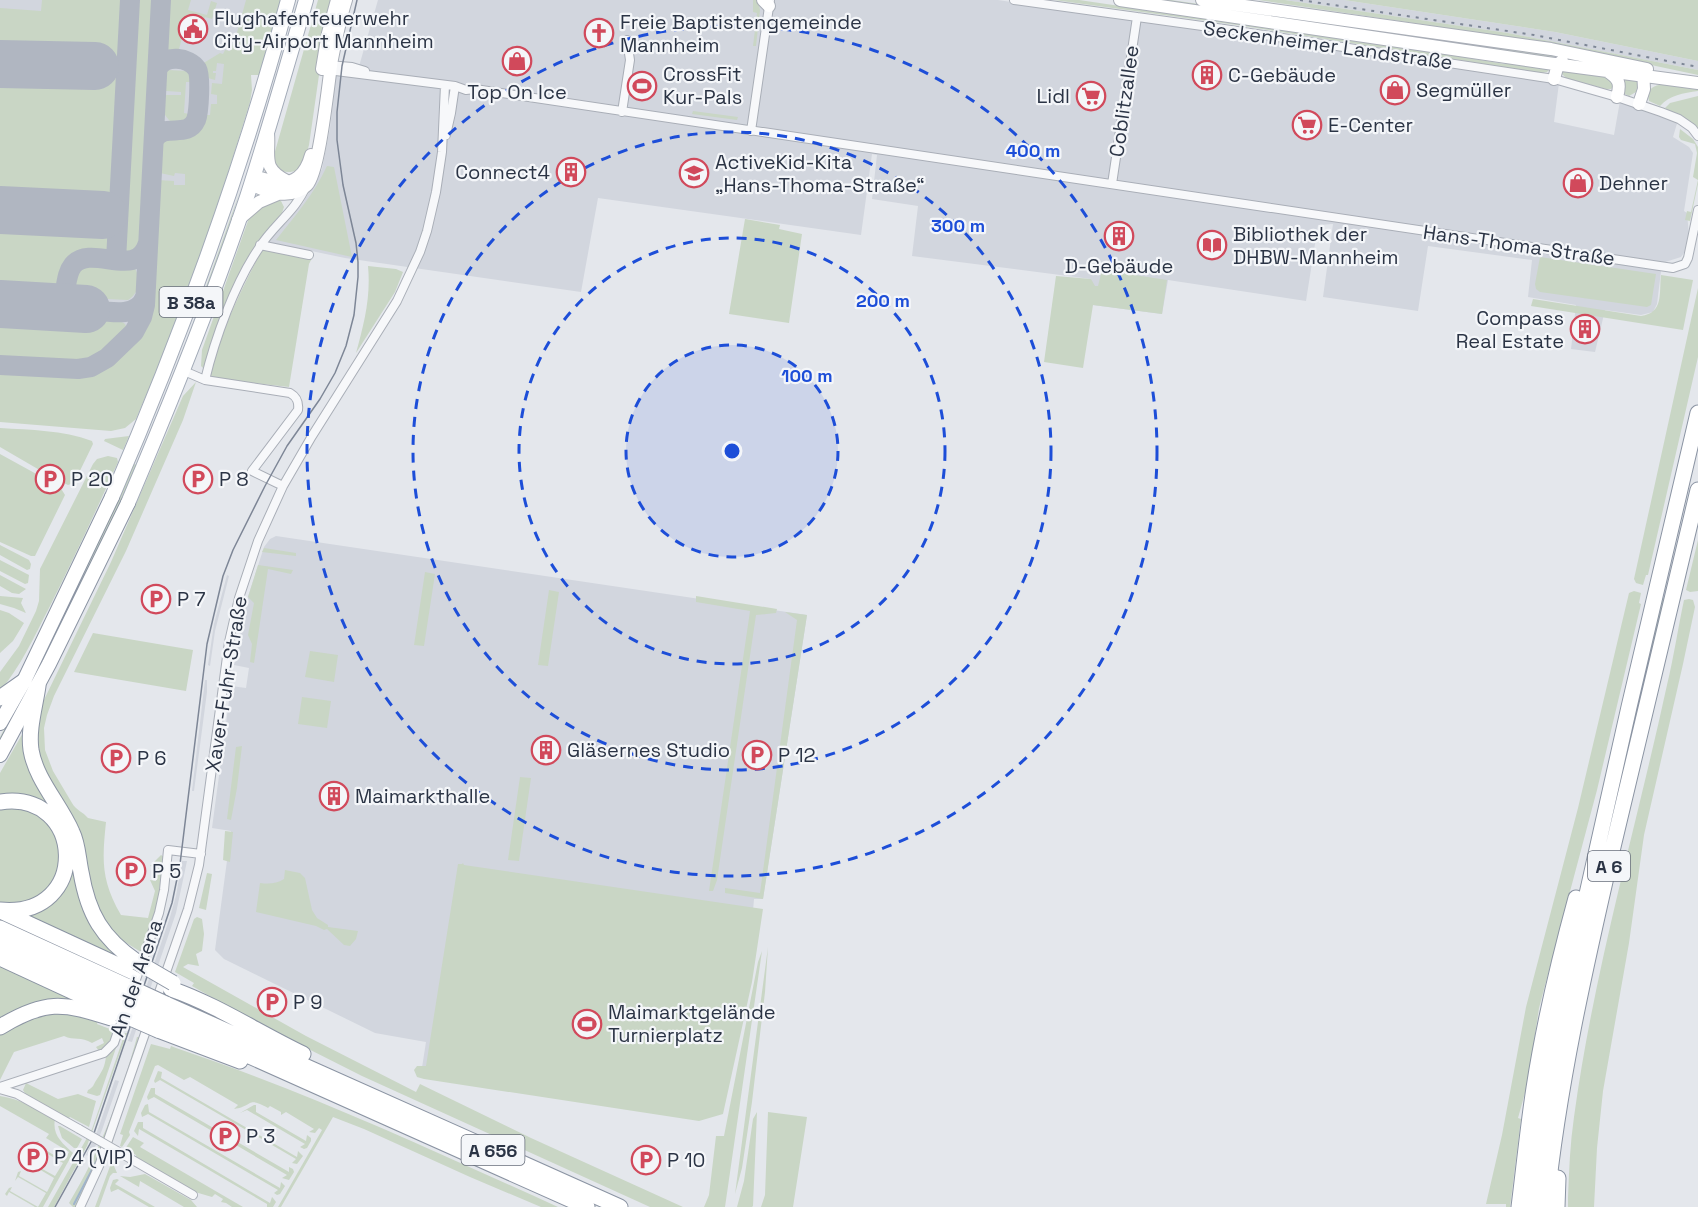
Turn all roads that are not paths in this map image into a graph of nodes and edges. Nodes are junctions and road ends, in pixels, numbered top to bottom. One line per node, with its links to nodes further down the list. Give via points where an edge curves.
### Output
1 (288, 0): 33 (main road, B 38a)
2 (306, 0): 29 (main road, B 38a)
3 (337, 0): 15 (main road, via 328,33)
4 (346, 0): 11 (main road)
5 (1014, 0): 9 (street, Seckenheimer Landstraße)
6 (1120, 0): 13 (main road, Seckenheimer Landstraße)
7 (1202, 0): 12 (main road, Seckenheimer Landstraße)
8 (767, 2): 28 (street)
9 (1137, 17): 20 (street, Seckenheimer Landstraße); 35 (street, Coblitzallee)
10 (627, 40): 27 (street, via 630,60)
11 (335, 46): 14 (street); 15 (main road)
12 (1589, 56): 13 (main road); 17 (main road, Seckenheimer Landstraße)
13 (1558, 64): 16 (main road, Seckenheimer Landstraße); 20 (main road)
14 (349, 66): 15 (street, Hans-Thoma-Straße); 18 (street, Hans-Thoma-Straße)
15 (328, 68): 18 (street, Hans-Thoma-Straße); 32 (main road); 36 (main road, via 315,170)
16 (1607, 70): 17 (main road, Seckenheimer Landstraße); 25 (main road, via 1619,83)
17 (1643, 71): 19 (main road, Seckenheimer Landstraße); 21 (main road, Seckenheimer Landstraße); 24 (main road)
18 (380, 76): 22 (street, Hans-Thoma-Straße)
19 (1662, 78): 21 (main road, Seckenheimer Landstraße); 24 (main road)
20 (1554, 79): 25 (street, Seckenheimer Landstraße)
21 (1698, 82)
22 (445, 85): 23 (street, Hans-Thoma-Straße); 31 (street, Xaver-Fuhr-Straße)
23 (455, 86): 27 (street, Hans-Thoma-Straße); 31 (street, Xaver-Fuhr-Straße)
24 (1644, 89): 26 (main road)
25 (1617, 97): 26 (street, Seckenheimer Landstraße)
26 (1639, 104): 30 (street, via 1679,119)
27 (622, 112): 28 (street, Hans-Thoma-Straße)
28 (751, 131): 35 (street, Hans-Thoma-Straße)
29 (267, 132): 33 (main road, B 38a); 34 (main road, via 269,167)
30 (1698, 136)
31 (441, 152): 46 (street, Xaver-Fuhr-Straße, via 430,222 412,270 397,301)
32 (306, 170): 34 (main road); 36 (street)
33 (244, 178): 34 (main road); 37 (main road); 40 (main road, B 38a); 48 (main road, B 38a)
34 (288, 182)
35 (1112, 184): 38 (street, Hans-Thoma-Straße, via 1673,268 1685,264 1688,258)
36 (306, 186): 37 (main road, via 296,192); 39 (street)
37 (278, 194): 39 (street); 40 (main road, via 259,202)
38 (1698, 210)
39 (290, 213): 41 (street)
40 (238, 220): 43 (main road, B 38a)
41 (260, 245): 42 (street); 44 (street, via 234,297)
42 (309, 255)
43 (183, 371): 44 (street); 48 (main road, B 38a, via 128,503)
44 (205, 380): 46 (street, via 290,393 298,400 298,410 252,471)
45 (1698, 413): 69 (highway, A 6, via 1582,915)
46 (283, 486): 53 (street, Xaver-Fuhr-Straße, via 255,549 230,635)
47 (1698, 490): 62 (highway, A 6, via 1597,916)
48 (31, 683): 49 (highway); 50 (main road, B 38a); 51 (main road, B 38a); 58 (highway, via 30,735 36,765 74,836 84,893 93,916 118,948)
49 (0, 699)
50 (0, 723)
51 (0, 755)
52 (0, 802): 54 (highway, via 22,801 44,810 62,833 67,855 60,884 43,902 24,910)
53 (201, 854): 61 (street, An der Arena, via 168,850 159,913 114,1043 104,1053); 70 (street, Xaver-Fuhr-Straße, via 188,909 99,1166)
54 (0, 910): 58 (highway)
55 (0, 928): 58 (highway, A 656)
56 (0, 944): 58 (highway, A 656)
57 (0, 958): 58 (highway)
58 (127, 992): 59 (highway, A 656, bridge); 59 (highway); 60 (highway, via 82,1009 49,1007 26,1012); 65 (highway, bridge, via 172,986 345,1075)
59 (160, 1021): 63 (highway, A 656); 63 (highway, via 201,1051); 65 (highway, A 656)
60 (0, 1026)
61 (23, 1079): 64 (street, An der Arena); 67 (street)
62 (1564, 1083): 69 (highway, A 6); 73 (highway)
63 (319, 1087): 71 (highway, A 656)
64 (0, 1088): 67 (street, An der Arena)
65 (366, 1093): 72 (highway, A 656)
66 (0, 1095): 67 (street, An der Arena)
67 (19, 1096): 68 (street, An der Arena, bridge)
68 (193, 1195)
69 (1530, 1206)
70 (80, 1207)
71 (587, 1207)
72 (620, 1207)
73 (1557, 1207)

